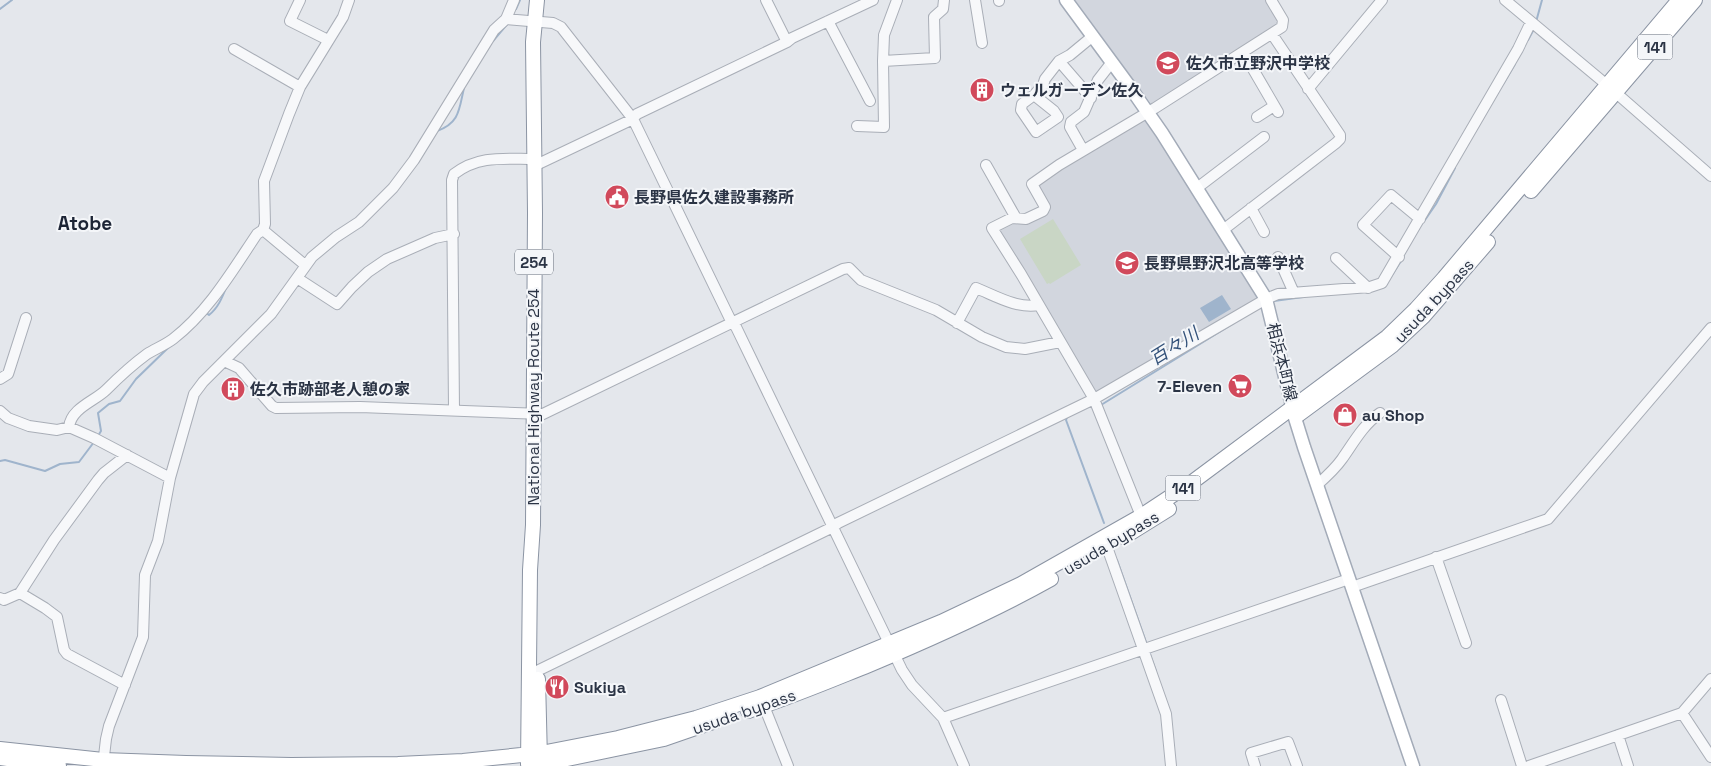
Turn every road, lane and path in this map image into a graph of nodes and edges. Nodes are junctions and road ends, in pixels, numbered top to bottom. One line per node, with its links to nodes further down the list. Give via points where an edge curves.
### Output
1 (300, 0): 22 (street, via 290,21)
2 (349, 0): 22 (street, via 343,17)
3 (514, 0): 16 (street)
4 (537, 0): 17 (highway, National Highway Route 254 / 254)
5 (766, 0): 23 (street)
6 (873, 0): 18 (street)
7 (897, 0): 27 (street, via 884,35)
8 (944, 0): 27 (street, via 943,9 934,17 936,58)
9 (975, 0): 24 (street)
10 (1066, 0): 21 (main road, 相浜本町線)
11 (1270, 0): 20 (street, via 1282,20 1282,27)
12 (1382, 0): 31 (street)
13 (1505, 0): 19 (street)
14 (1679, 0): 32 (highway, usuda bypass / 141)
15 (1695, 0): 32 (highway, usuda bypass / 141)
16 (506, 19): 17 (street); 56 (street, via 494,30 414,160 393,188 359,222 319,251)
17 (534, 20): 38 (street, via 561,27); 42 (highway, National Highway Route 254 / 254)
18 (828, 21): 23 (street); 35 (street)
19 (1531, 22): 32 (street); 48 (street)
20 (1272, 34): 26 (street); 31 (street)
21 (1093, 36): 28 (street); 29 (main road, 相浜本町線)
22 (328, 40): 30 (street)
23 (787, 42): 38 (street)
24 (982, 43)
25 (234, 49): 30 (street)
26 (1243, 52): 36 (street); 37 (street, via 1276,109)
27 (883, 61): 39 (street, via 884,127)
28 (1060, 61): 33 (street); 34 (street)
29 (1112, 62): 34 (street, via 1098,80); 36 (main road, 相浜本町線)
30 (300, 87): 49 (street, via 264,181)
31 (1308, 89): 46 (street, via 1340,139)
32 (1611, 89): 44 (street); 71 (highway, usuda bypass / 141, via 1416,309 1387,337)
33 (1034, 95)
34 (1090, 98): 41 (street, via 1084,112 1071,122 1070,127)
35 (870, 101)
36 (1148, 112): 41 (street); 45 (main road, 相浜本町線)
37 (1257, 116)
38 (633, 118): 42 (street); 63 (street)
39 (857, 126)
40 (1264, 137): 45 (street)
41 (1083, 150): 47 (street, via 1032,184 1046,207 1044,211 1026,219)
42 (534, 162): 52 (street, via 482,160 454,174); 73 (highway, National Highway Route 254 / 254)
43 (986, 165): 47 (street)
44 (1711, 176)
45 (1198, 188): 50 (main road, 相浜本町線)
46 (1251, 208): 50 (street); 51 (street)
47 (1016, 218): 60 (street, via 992,228)
48 (1420, 219): 54 (street); 54 (street, via 1391,195 1363,225)
49 (263, 230): 56 (street); 74 (street, via 198,315 172,339 125,371 102,394 84,406)
50 (1224, 230): 59 (main road, 相浜本町線)
51 (1265, 233)
52 (454, 234): 56 (street, via 435,238 387,259 368,272 337,304); 70 (street)
53 (1278, 257): 58 (street)
54 (1399, 257): 57 (street, via 1382,283)
55 (1336, 258): 57 (street)
56 (302, 270): 66 (street, via 271,314)
57 (1368, 288): 58 (street)
58 (1294, 293): 59 (street)
59 (1266, 299): 68 (street); 71 (main road, 相浜本町線)
60 (1039, 304): 62 (street, via 1015,304 976,288); 65 (street)
61 (26, 318): 67 (street, via 8,374)
62 (957, 322): 63 (street, via 936,310 861,280 849,268); 65 (street, via 1006,347 1025,349)
63 (732, 323): 73 (street, via 544,414); 80 (street)
64 (1711, 328): 82 (street, via 1548,519)
65 (1060, 342): 68 (street)
66 (224, 361): 70 (street, via 239,368 276,408); 76 (street, via 194,394)
67 (0, 379)
68 (1094, 399): 78 (street); 80 (street)
69 (0, 410): 74 (street, via 8,418 29,426 57,430)
70 (454, 410): 73 (street)
71 (1294, 412): 77 (main road, 相浜本町線); 78 (highway, usuda bypass / 141); 81 (highway, usuda bypass / 141, via 1196,491)
72 (1380, 412): 77 (street, via 1357,435 1342,460)
73 (532, 413): 79 (highway, National Highway Route 254 / 254)
74 (69, 427): 75 (street)
75 (127, 456): 76 (street); 84 (street, via 98,480)
76 (170, 478): 91 (street, via 160,533 145,575 143,637)
77 (1317, 485): 83 (main road, 相浜本町線)
78 (1141, 516): 87 (highway, usuda bypass / 141, via 1021,584)
79 (533, 525): 89 (highway, National Highway Route 254 / 254); 101 (highway, National Highway Route 254 / 254)
80 (833, 527): 87 (street); 89 (street)
81 (1107, 546): 87 (highway, usuda bypass / 141, via 946,633); 88 (street)
82 (1436, 557): 83 (street); 86 (street)
83 (1350, 583): 88 (street); 103 (main road, 相浜本町線)
84 (20, 593): 85 (street, via 4,600); 91 (street, via 57,617 66,654)
85 (0, 598)
86 (1466, 643)
87 (893, 649): 93 (highway, usuda bypass / 141); 95 (street, via 906,678); 101 (highway, usuda bypass / 141, via 760,698)
88 (1144, 650): 95 (street); 107 (street, via 1166,714)
89 (537, 671): 101 (highway, National Highway Route 254 / 254)
90 (1711, 679): 94 (street)
91 (125, 685): 102 (street, via 109,726)
92 (1500, 700): 110 (street)
93 (764, 706): 101 (highway, usuda bypass / 141, via 664,739); 105 (street)
94 (1682, 713): 96 (street); 98 (street)
95 (943, 718): 106 (street)
96 (1618, 735): 100 (street); 112 (street)
97 (0, 749): 102 (highway, 141)
98 (1711, 756)
99 (0, 758): 104 (highway)
100 (1559, 761): 111 (street)
101 (535, 762): 102 (highway, 141)
102 (103, 763)
103 (1409, 765)
104 (59, 766)
105 (788, 766)
106 (964, 766)
107 (1171, 766)
108 (1255, 766): 109 (street, via 1251,753 1288,742)
109 (1297, 766)
110 (1522, 766)
111 (1529, 766)
112 (1628, 766)

